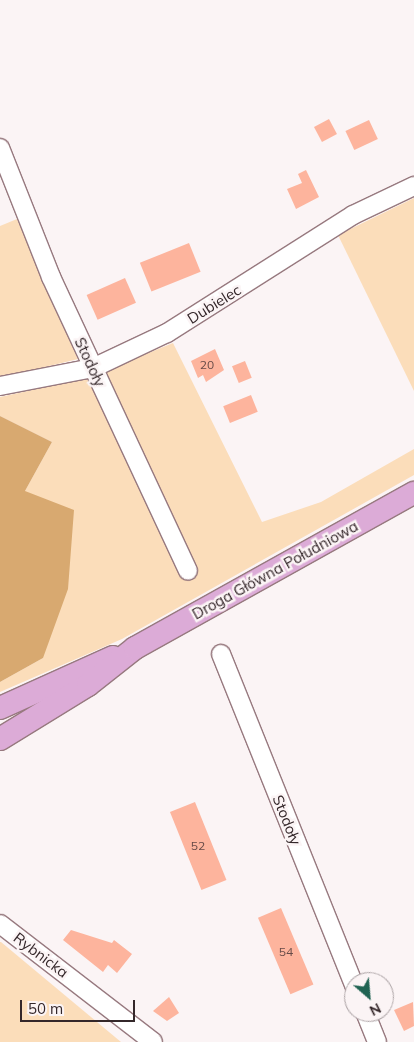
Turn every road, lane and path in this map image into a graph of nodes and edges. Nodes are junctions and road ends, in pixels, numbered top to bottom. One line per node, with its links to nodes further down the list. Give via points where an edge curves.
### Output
1 (0, 148): 3 (street, Stodoły)
2 (414, 186): 3 (street, Dubielec, via 353,215 167,333)
3 (93, 368): 4 (street, Dubielec); 6 (street, Stodoły)
4 (0, 386)
5 (414, 493): 7 (main road, Droga Główna Południowa)
6 (188, 571)
7 (135, 648): 9 (main road, Droga Główna Południowa, via 79,669); 10 (main road, Droga Główna Południowa, via 88,685)
8 (221, 654): 12 (street, Stodoły)
9 (0, 708)
10 (0, 739)
11 (0, 924): 14 (street, Rybnicka)
12 (349, 972)
13 (369, 1022): 15 (street)
14 (153, 1042)
15 (377, 1042)

